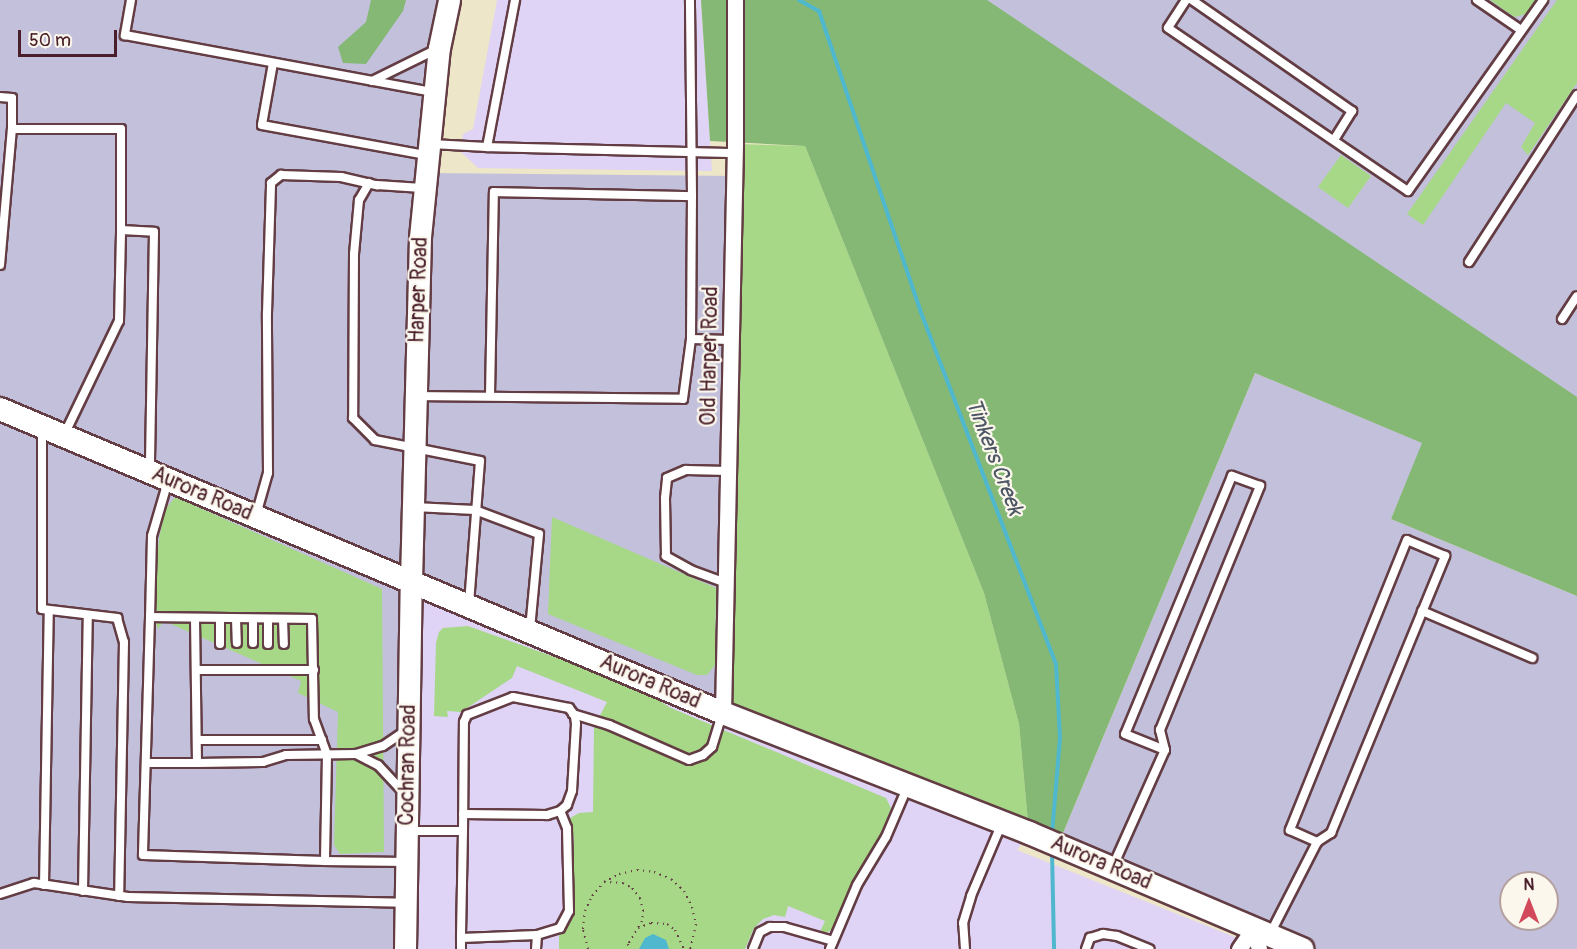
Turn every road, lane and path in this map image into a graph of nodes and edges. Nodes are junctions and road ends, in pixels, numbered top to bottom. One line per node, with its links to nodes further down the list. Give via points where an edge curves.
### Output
1 (131, 0): 12 (lane, via 125,35)
2 (449, 0): 11 (street, Harper Road)
3 (514, 0): 19 (lane)
4 (690, 0): 21 (lane)
5 (735, 0): 22 (street, Old Harper Road)
6 (1186, 0): 18 (lane, via 1168,28)
7 (1192, 0): 18 (lane, via 1352,111)
8 (1477, 0): 10 (lane)
9 (1543, 0): 10 (lane)
10 (1521, 30): 18 (lane, via 1408,190)
11 (439, 48): 13 (lane); 14 (street, Harper Road)
12 (273, 63): 13 (lane); 20 (lane, via 262,125)
13 (372, 81): 14 (lane)
14 (434, 93): 20 (street, Harper Road)
15 (1577, 95): 27 (lane)
16 (0, 97): 17 (lane, via 12,98)
17 (12, 129): 26 (lane, via 121,129); 28 (lane)
18 (1334, 140)
19 (487, 147): 20 (lane); 21 (lane)
20 (428, 150): 24 (street, Harper Road)
21 (692, 151): 22 (lane); 25 (lane)
22 (735, 153): 33 (street, Old Harper Road)
23 (369, 183): 24 (lane); 39 (lane, via 358,200 354,255 352,418 375,440); 44 (lane, via 341,177 281,175 271,183 268,473)
24 (425, 189): 35 (street, Harper Road)
25 (692, 196): 32 (lane); 34 (lane, via 494,192)
26 (121, 230): 38 (lane, via 119,321); 41 (lane, via 154,232)
27 (1468, 262)
28 (0, 263): 29 (lane)
29 (0, 270)
30 (1577, 296): 31 (lane)
31 (1562, 319)
32 (691, 339): 33 (lane); 34 (lane, via 683,399)
33 (731, 340): 40 (street, Old Harper Road)
34 (490, 395): 35 (lane)
35 (415, 396): 39 (street, Harper Road)
36 (0, 409): 37 (main road, Aurora Road)
37 (42, 426): 38 (main road, Aurora Road); 48 (lane, via 42,609)
38 (64, 436): 41 (main road, Aurora Road)
39 (414, 447): 42 (street, Harper Road); 43 (lane, via 480,461)
40 (728, 471): 46 (street, Old Harper Road); 46 (lane, via 686,470 666,478 665,498 666,556)
41 (159, 476): 44 (main road, Aurora Road); 51 (lane, via 152,536)
42 (412, 507): 43 (lane); 45 (street, Harper Road)
43 (475, 510): 47 (lane); 58 (lane, via 539,534)
44 (256, 516): 45 (main road, Aurora Road)
45 (411, 581): 47 (main road, Aurora Road); 73 (street, Cochran Road)
46 (726, 583): 71 (street, Old Harper Road)
47 (469, 606): 58 (main road, Aurora Road)
48 (49, 610): 50 (lane); 93 (lane)
49 (1422, 611): 64 (lane); 88 (lane, via 1331,833); 88 (lane, via 1445,556 1407,540 1290,830)
50 (88, 615): 94 (lane); 96 (lane, via 117,618 124,642)
51 (150, 617): 52 (lane); 79 (lane)
52 (195, 619): 53 (lane); 67 (lane)
53 (220, 619): 54 (lane); 61 (lane)
54 (236, 619): 55 (lane); 59 (lane)
55 (253, 619): 56 (lane); 60 (lane)
56 (268, 619): 57 (lane); 62 (lane)
57 (284, 619): 63 (lane); 70 (lane, via 312,619)
58 (530, 631): 71 (main road, Aurora Road)
59 (237, 643)
60 (253, 643)
61 (220, 644)
62 (268, 644)
63 (284, 644)
64 (1532, 658)
65 (220, 660): 68 (lane)
66 (253, 661): 69 (lane)
67 (196, 670): 68 (lane); 74 (lane)
68 (220, 670): 69 (lane, via 237,666)
69 (253, 670): 70 (lane, via 269,666)
70 (314, 670): 75 (lane, via 314,719)
71 (723, 713): 72 (lane, via 712,747 689,760 609,725); 81 (main road, Aurora Road)
72 (573, 714): 83 (lane, via 576,724 572,791); 84 (lane, via 569,708 513,697 468,715 464,722)
73 (408, 728): 77 (lane, via 383,746); 82 (street, Cochran Road)
74 (196, 740): 75 (lane); 80 (lane)
75 (322, 740): 78 (lane)
76 (1165, 750): 76 (lane, via 1125,734 1232,476 1260,486 1160,730); 91 (lane)
77 (356, 754): 78 (lane); 82 (lane, via 378,765)
78 (327, 755): 80 (lane); 89 (lane)
79 (146, 763): 80 (lane); 89 (lane, via 143,855)
80 (197, 763)
81 (908, 786): 85 (main road, Aurora Road); 102 (lane, via 886,837 857,885)
82 (407, 797): 86 (street, Cochran Road)
83 (560, 811): 84 (lane, via 547,815); 99 (lane, via 567,828 569,911 560,928)
84 (463, 814): 87 (lane)
85 (1002, 824): 91 (main road, Aurora Road); 103 (lane, via 971,896 963,923)
86 (407, 831): 87 (lane); 90 (street, Cochran Road)
87 (462, 831): 100 (lane)
88 (1317, 842): 101 (lane)
89 (325, 861): 90 (lane)
90 (406, 862): 97 (street, Cochran Road)
91 (1112, 868): 101 (main road, Aurora Road)
92 (604, 882): 98 (path, via 623,883 632,888 643,910); 107 (path, via 585,912 583,929); 110 (path, via 637,870 671,879 684,891 692,907 696,924)
93 (44, 885): 94 (lane); 95 (lane)
94 (83, 891): 96 (lane)
95 (0, 894)
96 (119, 896): 97 (lane)
97 (406, 903): 104 (street, Cochran Road)
98 (638, 928): 108 (path); 109 (path, via 651,923 667,924 675,930)
99 (537, 935): 100 (lane); 106 (lane)
100 (461, 938): 105 (lane)
101 (1260, 938): 114 (street); 115 (main road, Aurora Road)
102 (832, 945): 111 (lane, via 784,927 770,927 760,932)
103 (963, 947)
104 (405, 949)
105 (461, 949)
106 (536, 949)
107 (588, 949)
108 (629, 949)
109 (684, 949)
110 (690, 949)
111 (753, 949)
112 (1086, 949): 113 (lane, via 1090,938 1102,934)
113 (1149, 949)
114 (1239, 949)
115 (1302, 949)

